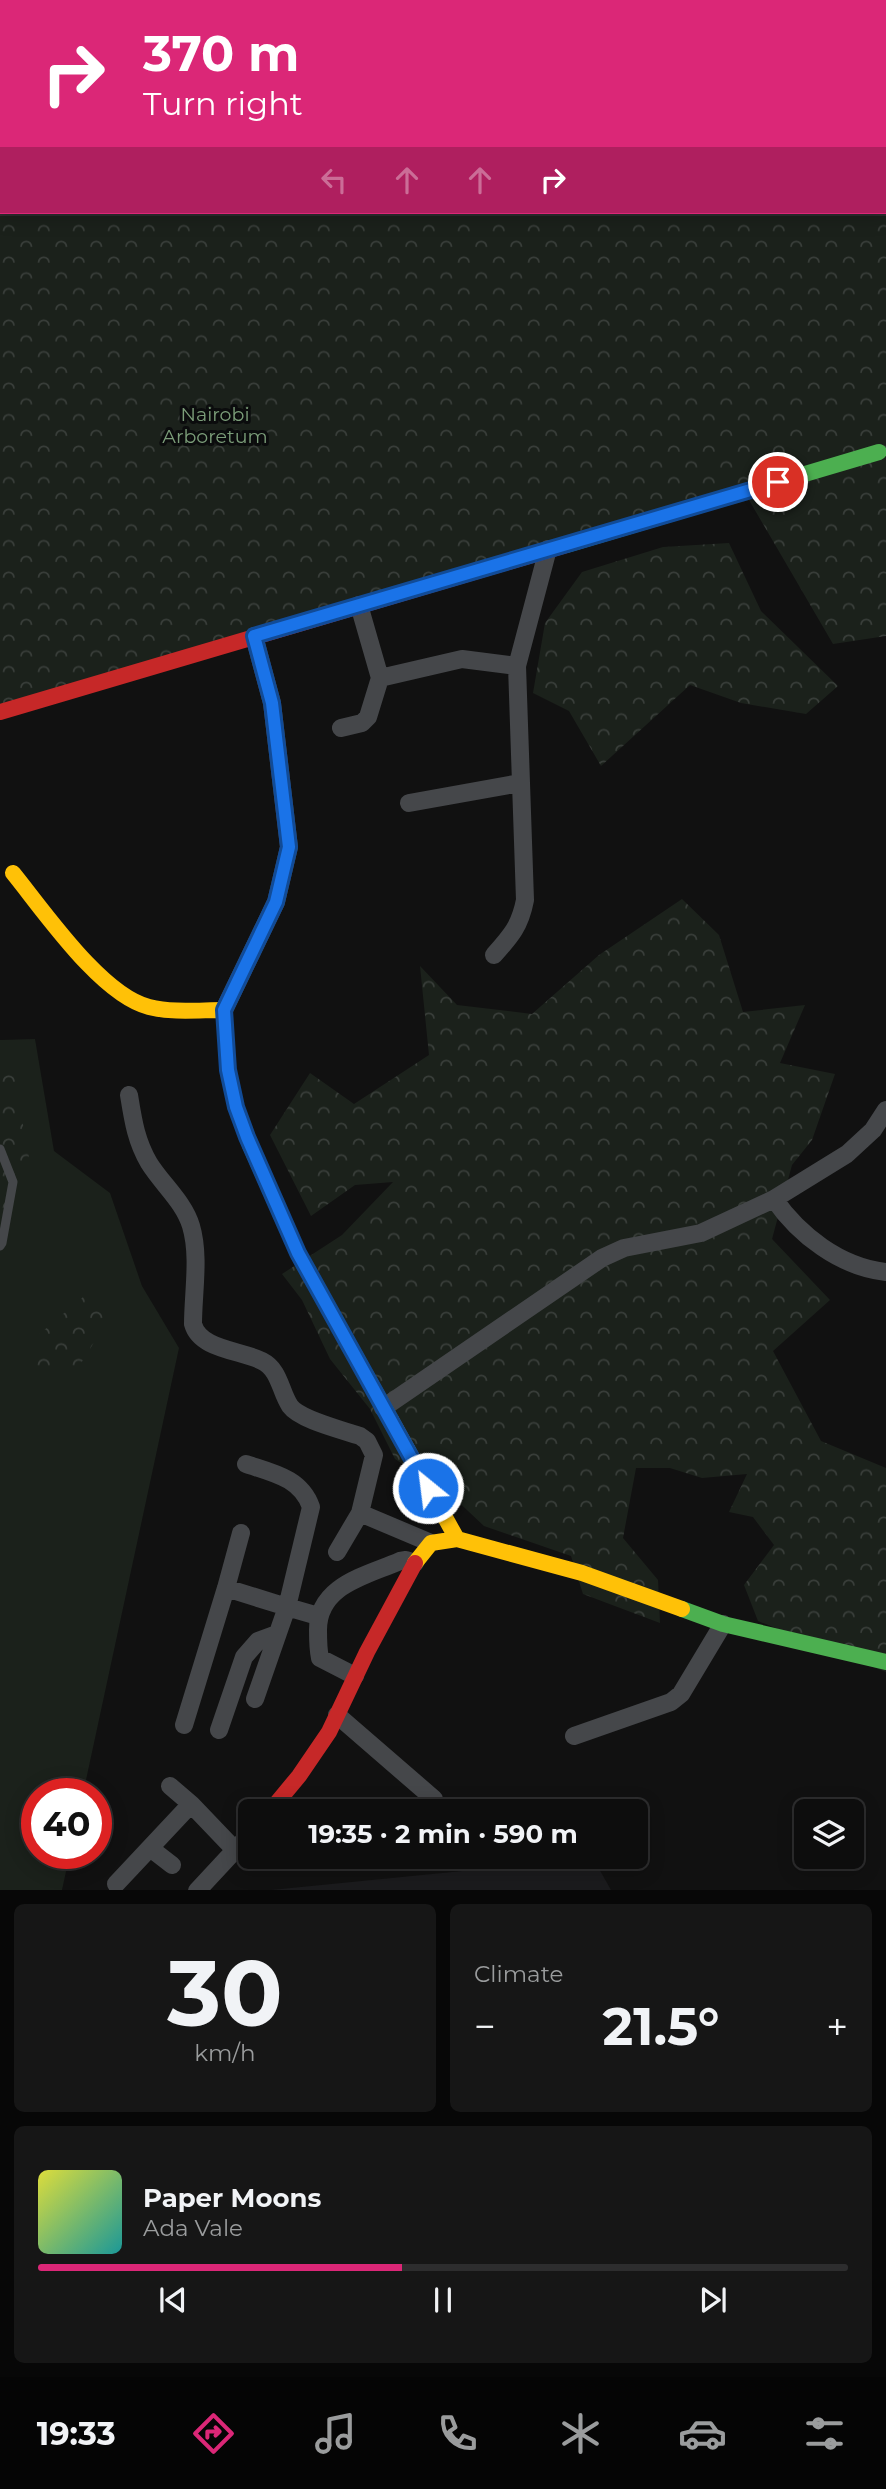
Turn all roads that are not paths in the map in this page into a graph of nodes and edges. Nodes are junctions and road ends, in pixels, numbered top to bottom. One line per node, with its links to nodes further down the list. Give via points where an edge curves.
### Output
1 (879, 452): 2 (street)
2 (548, 549): 3 (street); 5 (street)
3 (359, 605): 4 (street); 6 (street)
4 (254, 636): 7 (street); 13 (street, via 272,703 289,847 276,902)
5 (517, 666): 6 (street, via 462,659); 9 (street)
6 (380, 678): 8 (street, via 368,717)
7 (0, 712)
8 (341, 728)
9 (520, 783): 10 (street); 12 (street, via 525,901 514,933)
10 (409, 803)
11 (13, 873): 13 (street, via 98,974 137,1004 157,1009)
12 (494, 955)
13 (224, 1010): 20 (street, via 228,1070 253,1153 298,1253)
14 (129, 1095): 22 (street, via 141,1149 191,1225 195,1333 269,1365 290,1406 300,1415 367,1441 374,1455)
15 (886, 1110): 17 (street, via 873,1130 846,1154)
16 (0, 1149): 18 (lane, via 13,1182)
17 (774, 1199): 19 (street, via 804,1234 834,1254); 20 (street, via 701,1233 624,1248 602,1258)
18 (0, 1246)
19 (886, 1272)
20 (383, 1408): 24 (street)
21 (246, 1464): 29 (street, via 289,1479 307,1495 312,1507)
22 (360, 1513): 25 (street); 26 (street)
23 (241, 1533): 28 (street)
24 (457, 1539): 25 (street); 31 (street, via 582,1573)
25 (431, 1543): 27 (street)
26 (337, 1552)
27 (415, 1563): 30 (street, via 400,1561 344,1585 329,1597); 34 (street)
28 (226, 1588): 29 (street); 37 (street)
29 (287, 1607): 30 (street); 32 (street)
30 (318, 1616): 34 (street, via 320,1658)
31 (723, 1624): 33 (street); 39 (street, via 681,1694 671,1702)
32 (277, 1634): 35 (street); 38 (street, via 258,1641 244,1657)
33 (886, 1662)
34 (355, 1676): 36 (street)
35 (255, 1699)
36 (337, 1715): 41 (street); 42 (street)
37 (184, 1725)
38 (219, 1730)
39 (574, 1736)
40 (170, 1786): 43 (street)
41 (280, 1799)
42 (435, 1799)
43 (191, 1804): 45 (street); 46 (street)
44 (238, 1847): 46 (street)
45 (150, 1848): 47 (street); 48 (street)
46 (235, 1850): 49 (street)
47 (172, 1866)
48 (116, 1884)
49 (198, 1890)

